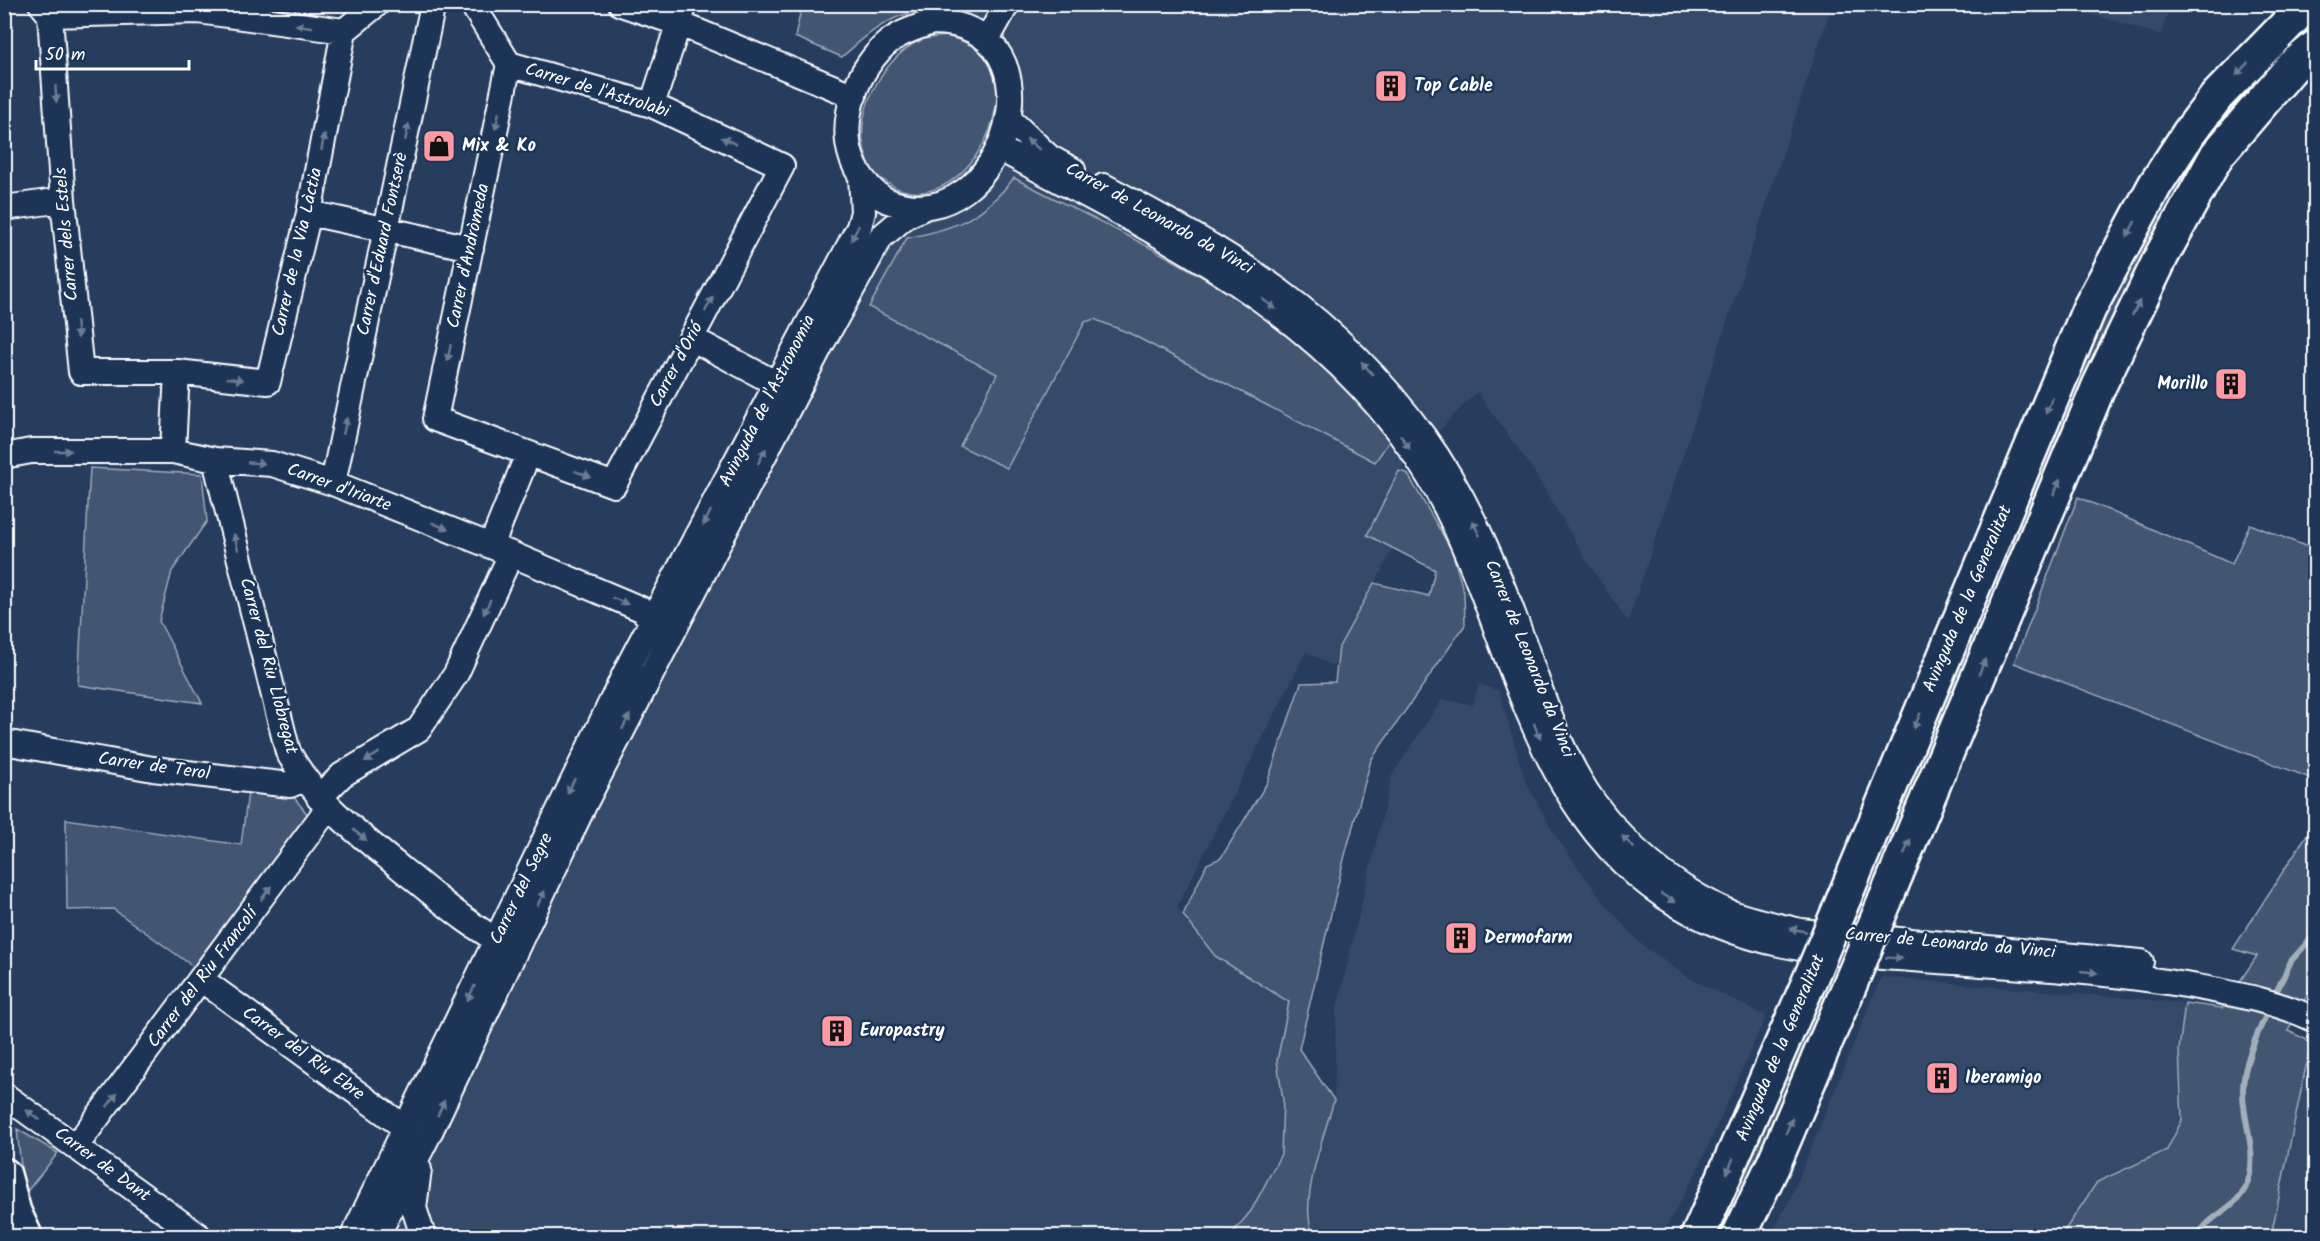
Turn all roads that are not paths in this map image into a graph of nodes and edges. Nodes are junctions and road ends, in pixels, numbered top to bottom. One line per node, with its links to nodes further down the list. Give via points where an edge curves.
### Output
1 (377, 4): 11 (street)
2 (434, 4): 25 (street, Carrer d'Eduard Fontserè, one-way to 2)
3 (472, 4): 14 (street)
4 (621, 4): 9 (street)
5 (1007, 4): 12 (street)
6 (2307, 4): 10 (street, Avinguda de la Generalitat)
7 (199, 8): 8 (street); 11 (street, one-way to 7)
8 (46, 10): 21 (street, Carrer dels Estels, one-way to 21)
9 (682, 14): 15 (street); 16 (street)
10 (2287, 16): 57 (street, Avinguda de la Generalitat, one-way to 57, bridge, via 2189,133 2155,185 2088,309 1811,978)
11 (351, 26): 24 (street, Carrer de la Via Làctia, one-way to 11)
12 (987, 40): 15 (street, via 960,24 946,22 932,22 902,32 880,50); 17 (street, via 1007,72)
13 (2316, 47): 58 (street, one-way to 13, bridge, via 1851,982 2099,386 2162,255 2217,155 2292,67)
14 (509, 64): 16 (street, Carrer de l'Astrolabi); 26 (street, Carrer d'Andròmeda, one-way to 26)
15 (854, 96): 20 (street, via 847,121 847,143)
16 (652, 105): 19 (street, Carrer de l'Astrolabi, one-way to 16)
17 (1010, 120): 18 (street); 43 (street, Carrer de Leonardo da Vinci, one-way to 17, via 2106,957 1800,931 1749,919 1681,887 1648,862 1591,799 1550,716 1477,529 1426,440 1390,393 1322,322 1262,277 1194,235 1049,157)
18 (1000, 149): 22 (street, via 964,190); 43 (street, Carrer de Leonardo da Vinci, one-way to 43, via 1168,240 1257,295 1336,360 1393,424 1429,476 1459,533 1562,783 1583,817 1611,850 1663,896 1726,929 1792,948)
19 (782, 166): 27 (street, Carrer d'Orió, one-way to 19)
20 (861, 177): 22 (street, via 886,200); 29 (street, Avinguda de l'Astronomia, one-way to 29, via 863,212 859,226)
21 (63, 200): 23 (street); 28 (street, Carrer dels Estels, one-way to 28, via 81,372)
22 (925, 207): 36 (street, Avinguda de l'Astronomia, one-way to 22, via 873,249 891,226)
23 (4, 208)
24 (309, 213): 25 (street); 28 (street, Carrer de la Via Làctia, one-way to 24, via 268,382)
25 (387, 230): 26 (street); 34 (street, Carrer d'Eduard Fontserè, one-way to 25)
26 (471, 249): 31 (street, Carrer d'Andròmeda, one-way to 31, via 435,419)
27 (691, 338): 29 (street); 31 (street, Carrer d'Orió, one-way to 27, via 614,485)
28 (177, 372): 30 (street)
29 (777, 384): 37 (street, Avinguda de l'Astronomia, one-way to 37)
30 (173, 451): 32 (street, Carrer d'Iriarte, one-way to 30, via 31,452); 33 (street, Carrer d'Iriarte)
31 (528, 453): 35 (street, Carrer del Riu Francolí)
32 (4, 456)
33 (215, 460): 34 (street, Carrer d'Iriarte, one-way to 34, via 272,464); 39 (street, Carrer del Riu Llobregat, one-way to 33, via 288,752)
34 (333, 483): 35 (street, Carrer d'Iriarte, one-way to 35)
35 (501, 550): 37 (street, Carrer d'Iriarte, one-way to 37, via 641,609); 40 (street, Carrer del Riu Francolí, one-way to 40, via 456,674 419,729 342,775)
36 (688, 602): 41 (street, Carrer del Segre, one-way to 36)
37 (652, 620): 41 (street, Carrer del Segre, one-way to 41)
38 (4, 742): 39 (street, Carrer de Terol, via 153,769 290,785)
39 (303, 779): 40 (street, Carrer del Riu Llobregat)
40 (324, 803): 41 (street, Carrer del Riu Llobregat, one-way to 41, via 468,923); 42 (street, Carrer del Riu Francolí, one-way to 40)
41 (506, 946): 46 (street, Carrer del Segre, one-way to 46); 47 (street, Carrer del Segre, one-way to 41)
42 (202, 980): 46 (street, Carrer del Riu Ebre); 48 (street, Carrer del Riu Francolí, one-way to 42)
43 (2228, 985): 44 (street, Carrer de Leonardo da Vinci)
44 (2308, 1008)
45 (4, 1095): 48 (street, Carrer de Dant, one-way to 45)
46 (404, 1127): 49 (street, Carrer del Segre)
47 (429, 1134): 54 (street, Carrer del Segre); 56 (street, Carrer del Segre, via 414,1188 414,1208)
48 (76, 1146): 52 (street, Carrer de Dant)
49 (390, 1158): 53 (street, Carrer del Segre); 54 (street, Carrer del Segre, via 376,1213)
50 (4, 1174): 51 (street)
51 (25, 1236)
52 (199, 1236)
53 (352, 1236)
54 (377, 1236): 55 (street, via 394,1232)
55 (412, 1236)
56 (423, 1236)
57 (1698, 1236)
58 (1739, 1236)

